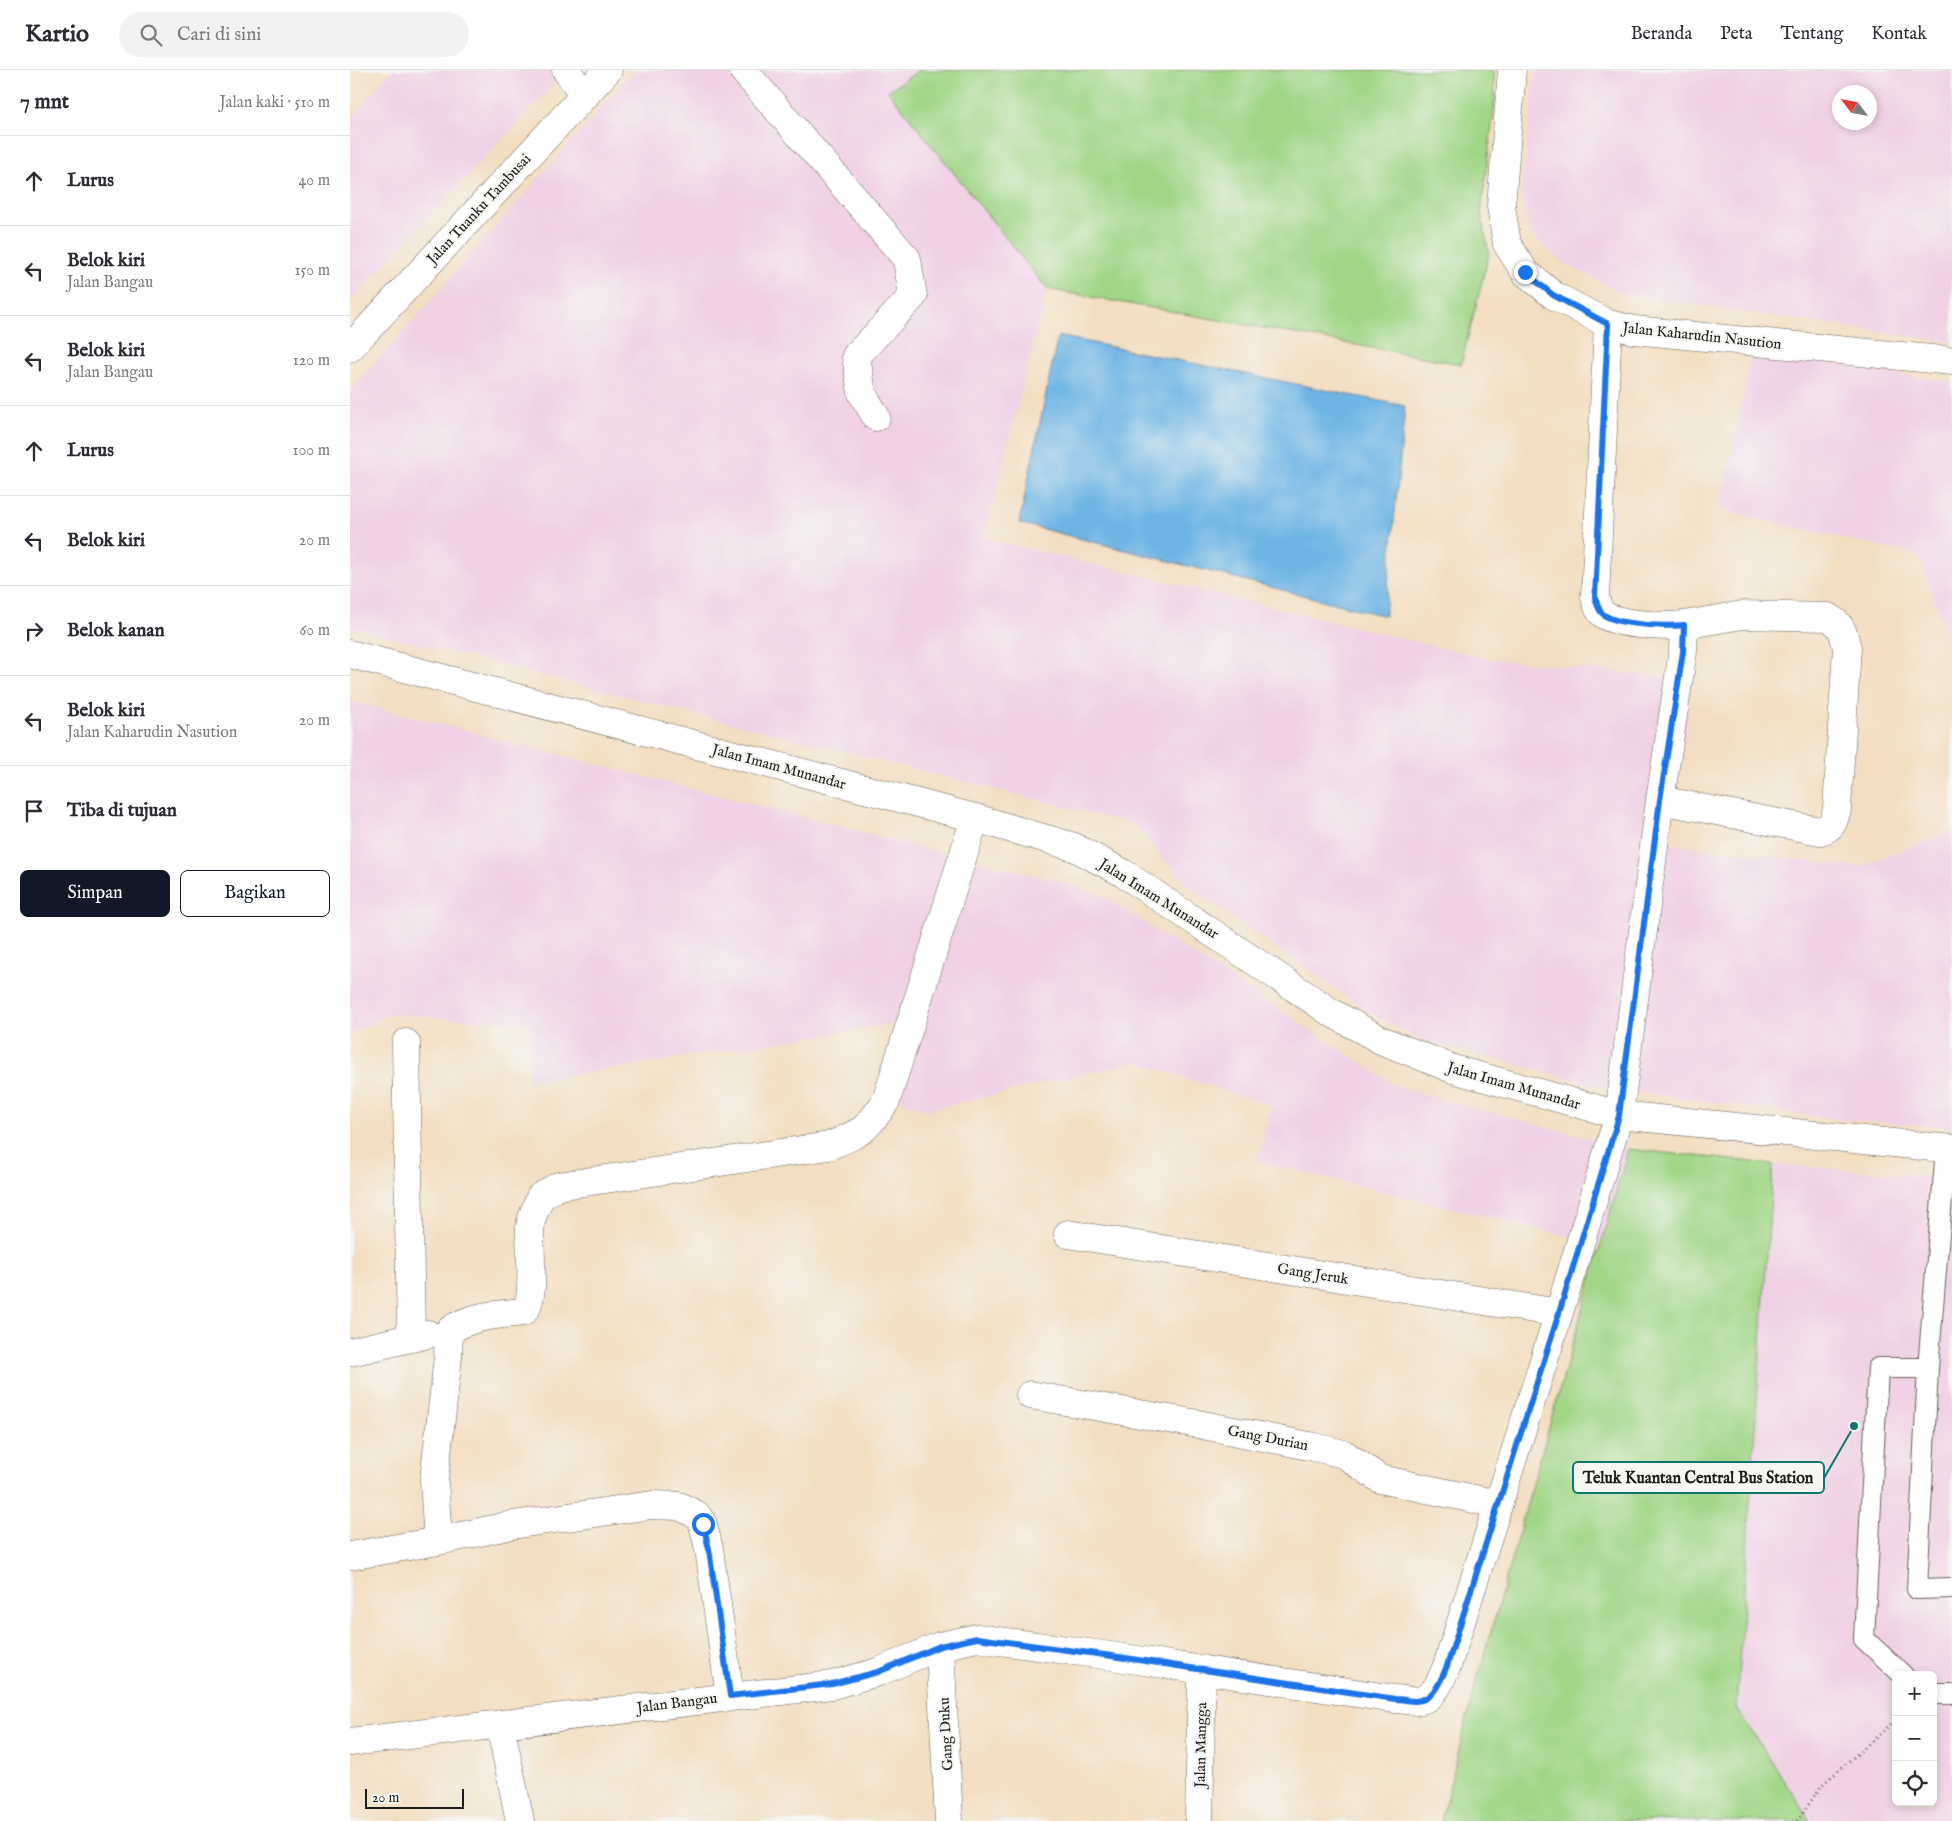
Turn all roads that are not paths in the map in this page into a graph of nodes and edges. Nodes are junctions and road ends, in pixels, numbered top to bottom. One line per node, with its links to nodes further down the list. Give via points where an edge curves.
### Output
1 (566, 70): 5 (street)
2 (608, 70): 5 (street, Jalan Tuanku Tambusai)
3 (743, 70): 9 (street, via 907,258 914,296 856,356 862,393)
4 (1512, 70): 6 (street, Jalan Kaharudin Nasution, via 1501,206 1507,244 1525,272 1553,295)
5 (585, 96): 7 (street, Jalan Tuanku Tambusai)
6 (1608, 324): 8 (street, Jalan Kaharudin Nasution, via 1634,330); 10 (street, via 1595,597 1599,610 1617,620)
7 (350, 348)
8 (1952, 361)
9 (876, 417)
10 (1684, 625): 12 (street, Jalan Bangau, via 1683,652); 12 (street, via 1742,615 1828,617 1839,623 1847,648 1837,809 1833,824 1820,831)
11 (350, 654): 13 (street, Jalan Imam Munandar)
12 (1660, 800): 15 (street, Jalan Bangau)
13 (975, 818): 15 (street, Jalan Imam Munandar, via 1074,847 1124,873 1332,1013 1381,1040 1453,1070); 19 (street, via 886,1101 862,1132 829,1146 558,1186 540,1197 530,1225 530,1292 526,1310 477,1317)
14 (406, 1043): 20 (street)
15 (1619, 1116): 16 (street, Jalan Imam Munandar); 18 (street, Jalan Bangau)
16 (1949, 1149): 22 (lane)
17 (1068, 1234): 18 (street, Gang Jeruk)
18 (1559, 1313): 24 (street, Jalan Bangau)
19 (449, 1331): 20 (street); 25 (street, via 434,1480)
20 (411, 1338): 21 (street)
21 (350, 1352)
22 (1928, 1368): 27 (lane, via 1916,1589); 30 (lane, via 1878,1368 1864,1639)
23 (1030, 1395): 24 (street, Gang Durian, via 1314,1447 1344,1454 1380,1479)
24 (1498, 1504): 29 (street, Jalan Bangau, via 1447,1666 1439,1685 1424,1699 1395,1699)
25 (438, 1541): 26 (street); 33 (street, via 512,1525 652,1505 679,1506 697,1515 703,1524 709,1549)
26 (350, 1556)
27 (1952, 1588)
28 (940, 1646): 29 (street, Jalan Bangau, via 977,1638); 33 (street, Jalan Bangau, via 878,1672 832,1684); 37 (street, Gang Duku)
29 (1202, 1669): 38 (street, Jalan Mangga)
30 (1899, 1671)
31 (1937, 1694): 32 (lane)
32 (1952, 1694)
33 (730, 1696): 34 (street, Jalan Bangau)
34 (500, 1724): 35 (street, Jalan Bangau); 36 (street)
35 (350, 1742)
36 (520, 1821)
37 (949, 1821)
38 (1199, 1821)

